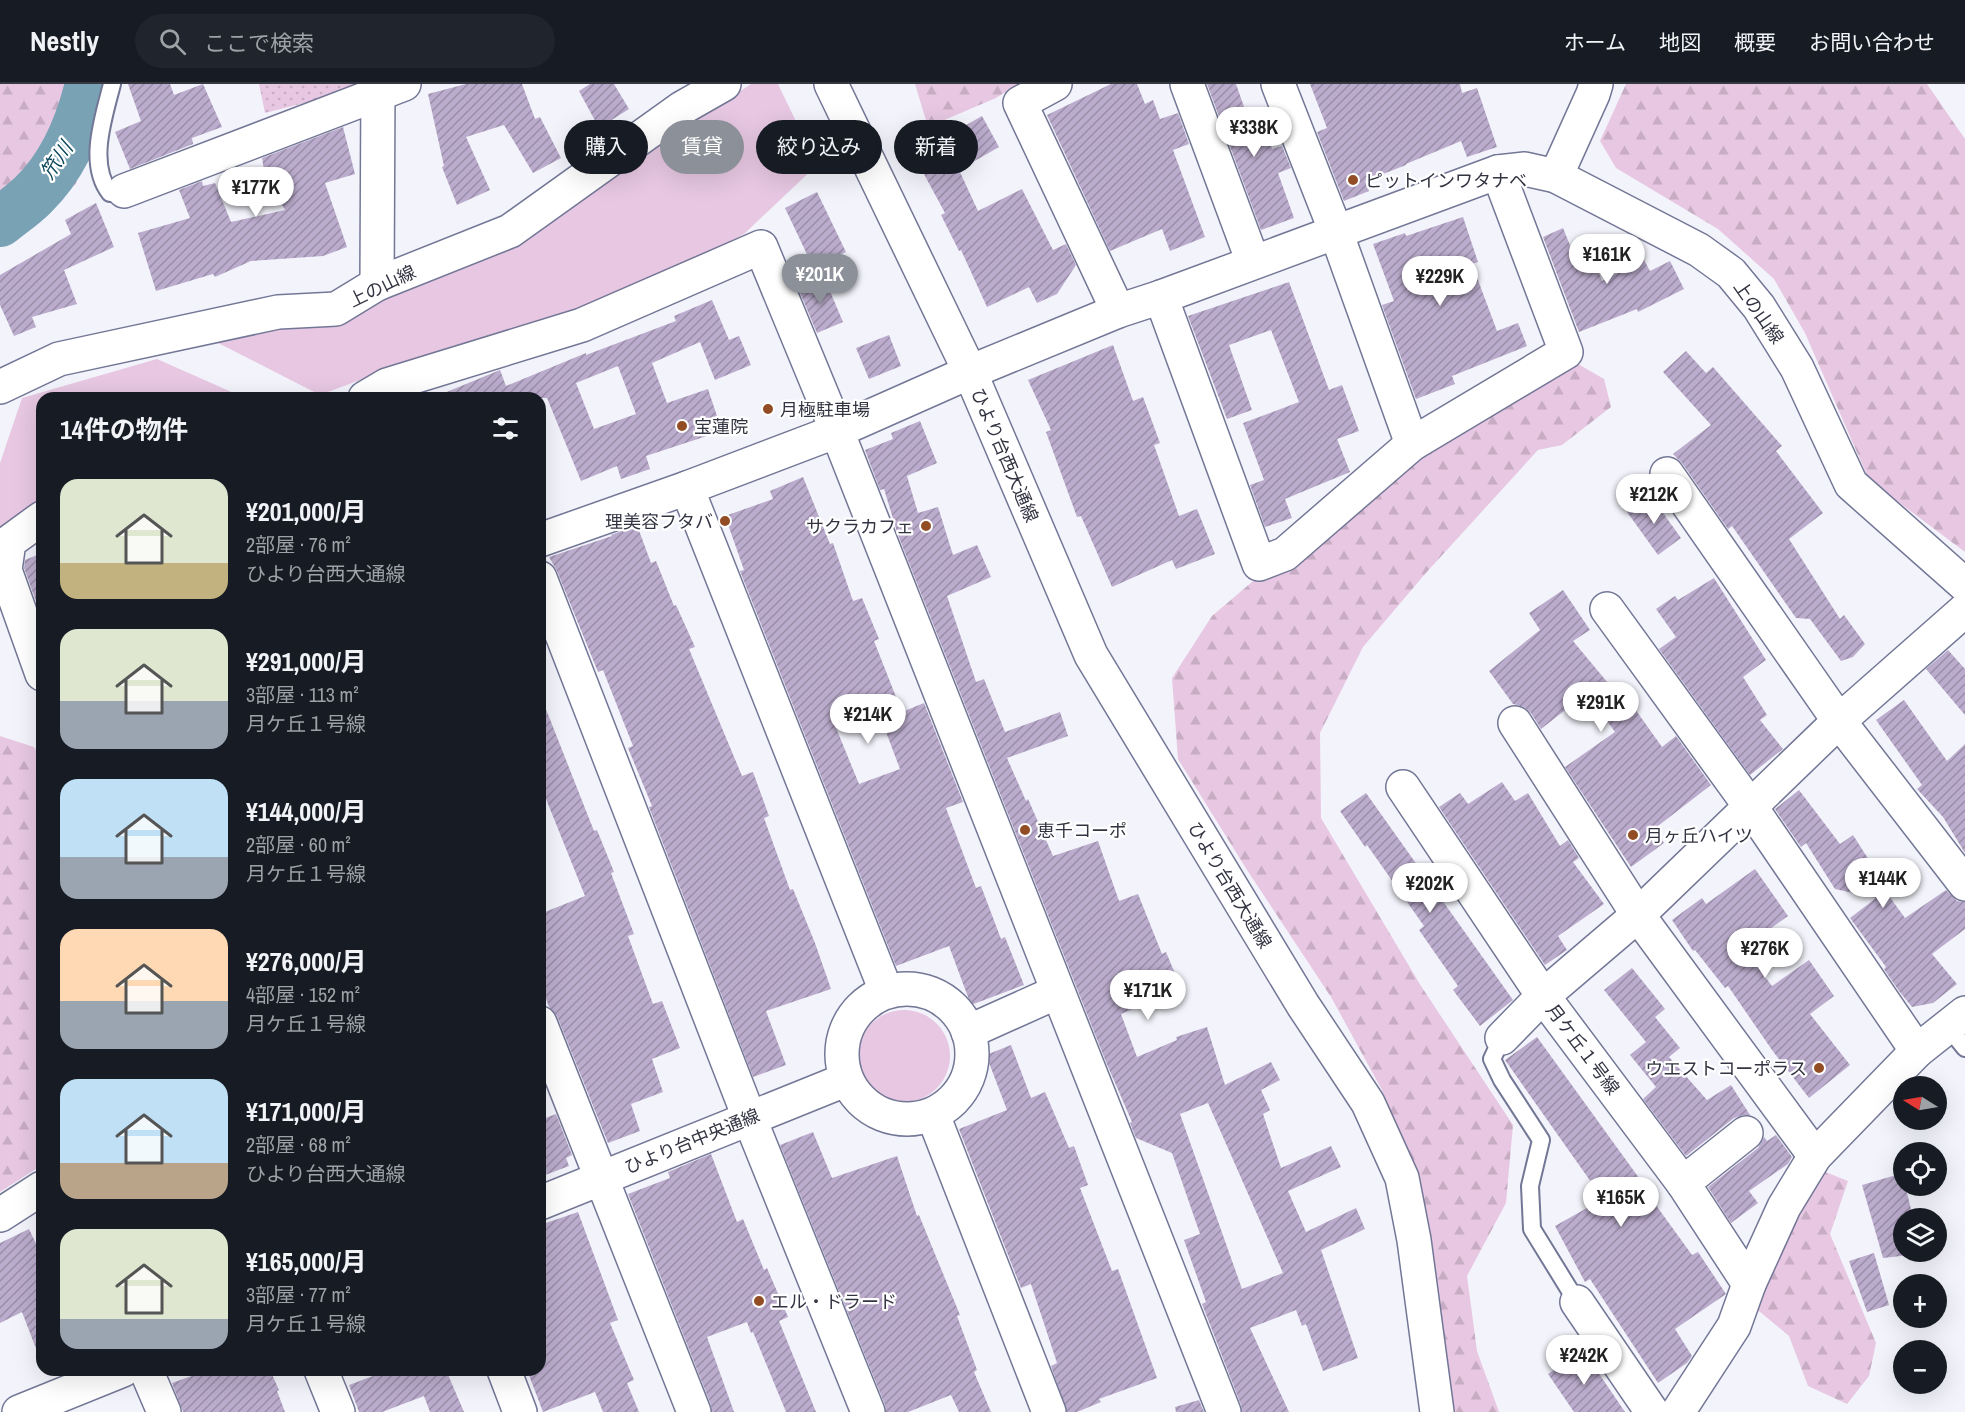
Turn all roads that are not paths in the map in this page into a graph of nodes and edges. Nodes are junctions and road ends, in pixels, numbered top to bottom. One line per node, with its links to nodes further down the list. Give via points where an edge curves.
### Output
1 (112, 84): 11 (lane, via 98,142 102,183 110,193)
2 (724, 84): 14 (street, 上の山線, via 682,108 510,231)
3 (831, 84): 17 (street, ひより台西大通線)
4 (1055, 84): 16 (street, via 1020,104)
5 (1186, 84): 13 (street)
6 (1278, 84): 12 (street)
7 (1596, 84): 10 (street)
8 (387, 87): 11 (street); 14 (street)
9 (1498, 172): 10 (street, 上の山線, via 1525,169); 12 (street, 上の山線); 21 (street, via 1566,352)
10 (1556, 176): 26 (street, 上の山線, via 1699,250 1731,273 1760,307 1797,368 1851,484)
11 (124, 191)
12 (1336, 232): 13 (street, 上の山線); 21 (street)
13 (1253, 262): 15 (street, 上の山線)
14 (377, 284): 18 (street, 上の山線, via 336,309 278,312 59,359)
15 (1161, 297): 16 (street, 上の山線); 21 (street, via 1259,564 1285,554)
16 (1118, 311): 17 (street, 上の山線)
17 (970, 372): 20 (street, 上の山線); 69 (street, ひより台西大通線, via 1091,655 1297,995 1368,1103 1402,1178)
18 (0, 387)
19 (375, 392): 20 (street, via 387,385 582,325 761,247)
20 (837, 431): 23 (street, 上の山線); 38 (street)
21 (1412, 444)
22 (1667, 474): 31 (street)
23 (687, 488): 25 (street, 上の山線); 37 (street)
24 (36, 522): 30 (street, via 9,542 5,570)
25 (546, 538)
26 (1965, 585)
27 (546, 593): 47 (street)
28 (1607, 609): 34 (street)
29 (1965, 610): 31 (street, 月ケ丘１号線)
30 (34, 626)
31 (1839, 721): 34 (street, 月ケ丘１号線); 35 (street)
32 (1515, 723): 36 (street)
33 (1403, 787): 39 (street)
34 (1750, 806): 36 (street, 月ケ丘１号線); 44 (street)
35 (1965, 884)
36 (1638, 915): 39 (street, 月ケ丘１号線); 49 (street)
37 (886, 991): 41 (street, via 926,991 959,1014); 45 (street, via 866,1002 851,1019 843,1039 841,1061)
38 (1057, 992): 41 (street); 68 (street)
39 (1544, 996): 43 (street); 51 (street, 月ケ丘１号線)
40 (1959, 1029): 44 (street)
41 (968, 1032): 46 (street, via 972,1051 970,1071 962,1089)
42 (546, 1038): 50 (street)
43 (1502, 1038): 56 (lane, via 1492,1059 1540,1140 1530,1186 1532,1229)
44 (1917, 1051): 49 (street)
45 (845, 1080): 46 (street, via 859,1100 874,1112 893,1119); 47 (street, ひより台中央通線)
46 (933, 1115): 67 (street)
47 (749, 1117): 50 (street, ひより台中央通線); 66 (street)
48 (1746, 1132): 51 (street)
49 (1815, 1156): 55 (street, via 1784,1207)
50 (602, 1178): 53 (street, ひより台中央通線); 65 (street)
51 (1683, 1183): 55 (street, 月ケ丘１号線)
52 (36, 1192): 54 (street)
53 (546, 1201)
54 (0, 1215)
55 (1749, 1284): 71 (street, via 1734,1326)
56 (1577, 1302): 70 (street)
57 (108, 1376): 61 (street)
58 (149, 1376): 62 (street)
59 (323, 1376): 63 (street)
60 (506, 1376): 64 (street)
61 (19, 1412)
62 (164, 1412)
63 (338, 1412)
64 (520, 1412)
65 (694, 1412)
66 (868, 1412)
67 (1049, 1412)
68 (1224, 1412)
69 (1437, 1412)
70 (1652, 1412)
71 (1677, 1412)

